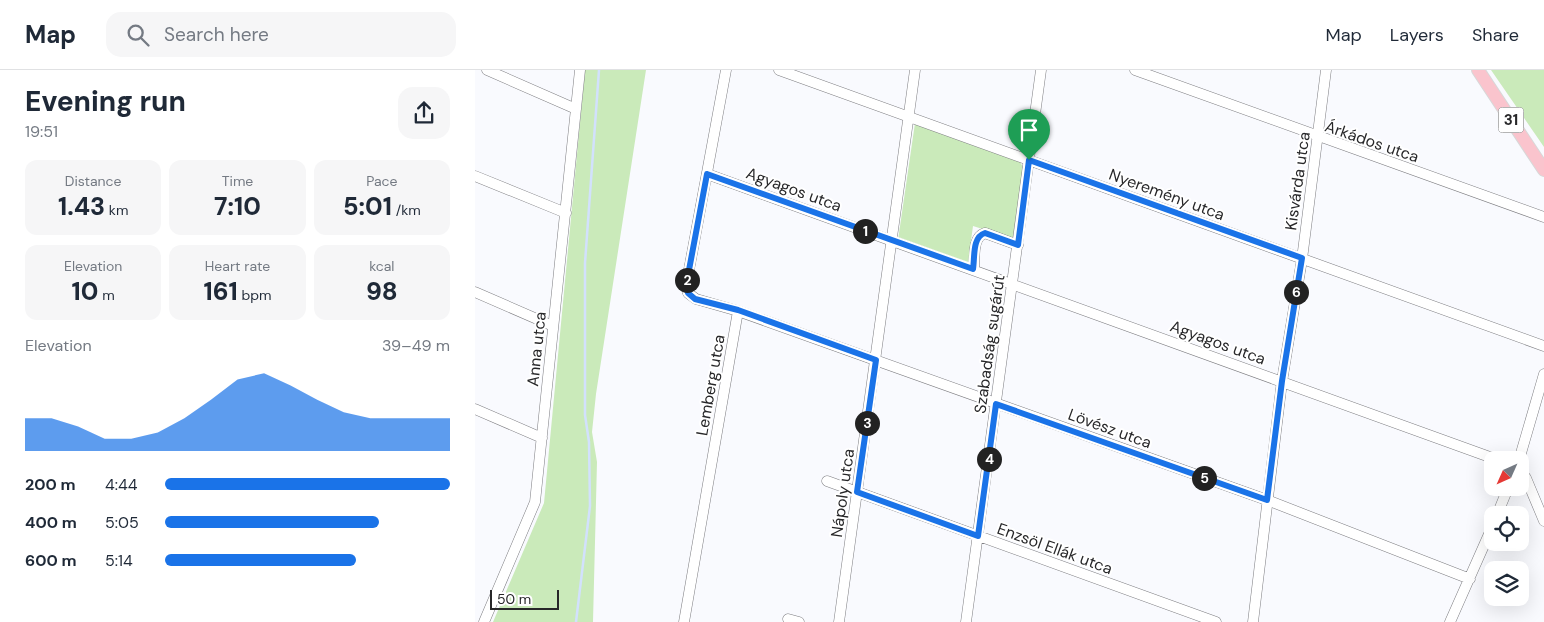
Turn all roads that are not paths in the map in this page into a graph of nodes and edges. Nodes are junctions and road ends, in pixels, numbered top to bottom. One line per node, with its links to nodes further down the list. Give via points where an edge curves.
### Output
1 (487, 70): 10 (street)
2 (579, 70): 10 (street, Anna utca)
3 (726, 70): 15 (street)
4 (779, 70): 11 (street, Nyeremény utca)
5 (915, 70): 11 (street, Nápoly utca)
6 (1041, 70): 13 (street, Szabadság sugárút)
7 (1135, 70): 12 (street, Árkádos utca)
8 (1326, 70): 12 (street, Kisvárda utca)
9 (1478, 70): 14 (main road, 31)
10 (576, 109): 17 (street, Anna utca)
11 (909, 116): 13 (street, Nyeremény utca); 19 (street, Nápoly utca)
12 (1318, 137): 18 (street, Árkádos utca); 21 (street, Kisvárda utca)
13 (1029, 160): 20 (street, Szabadság sugárút); 21 (street, Nyeremény utca)
14 (1544, 170)
15 (707, 174): 19 (street, Agyagos utca); 25 (street, via 686,286 695,299)
16 (475, 176): 17 (street)
17 (565, 213): 26 (street, Anna utca)
18 (1544, 217)
19 (892, 240): 22 (street, Agyagos utca); 28 (street, Nápoly utca)
20 (1018, 245): 22 (street, via 985,233 980,235 976,239); 23 (street, Szabadság sugárút)
21 (1302, 258): 27 (street, Nyeremény utca); 30 (street, Kisvárda utca)
22 (973, 269): 23 (street, Agyagos utca)
23 (1013, 282): 30 (street, Agyagos utca); 31 (street, Szabadság sugárút)
24 (475, 292): 26 (street)
25 (738, 310): 28 (street, Lövész utca); 46 (street, Lemberg utca)
26 (553, 326): 33 (street, Anna utca)
27 (1544, 346)
28 (876, 360): 31 (street, Lövész utca); 38 (street, Nápoly utca)
29 (1544, 374): 34 (street)
30 (1282, 381): 35 (street, Agyagos utca); 39 (street, Kisvárda utca)
31 (996, 404): 39 (street, Lövész utca); 41 (street, Szabadság sugárút)
32 (475, 408): 33 (street)
33 (542, 438): 45 (street, Anna utca, via 535,502)
34 (1522, 451)
35 (1484, 455)
36 (827, 481): 38 (street, Enzsöl Ellák utca)
37 (1529, 485): 40 (street)
38 (857, 492): 41 (street, Enzsöl Ellák utca); 48 (street, Nápoly utca)
39 (1267, 500): 43 (street, Lövész utca); 51 (street, Kisvárda utca)
40 (1544, 520)
41 (978, 536): 49 (street, Szabadság sugárút); 50 (street, Enzsöl Ellák utca)
42 (1484, 546): 43 (street)
43 (1470, 578): 52 (street)
44 (788, 619): 47 (street)
45 (484, 622)
46 (684, 622)
47 (799, 622)
48 (839, 622)
49 (967, 622)
50 (1216, 622)
51 (1253, 622)
52 (1450, 622)

